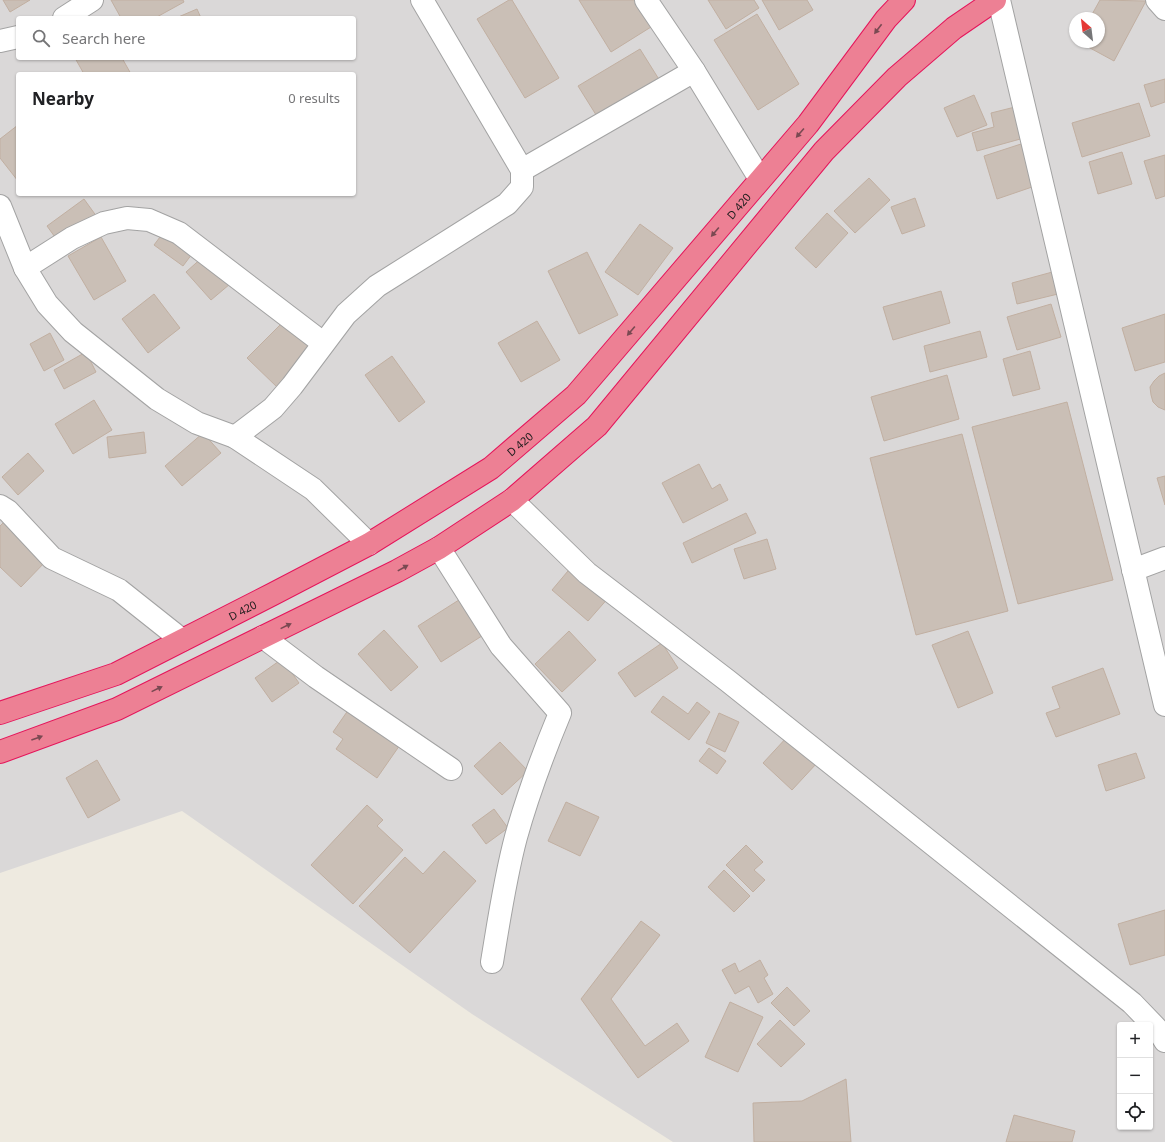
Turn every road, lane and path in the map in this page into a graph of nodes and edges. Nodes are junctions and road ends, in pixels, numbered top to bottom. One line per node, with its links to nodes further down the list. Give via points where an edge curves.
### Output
1 (92, 0): 9 (street)
2 (422, 0): 13 (street)
3 (646, 0): 12 (street)
4 (904, 0): 14 (highway, D 420, one-way to 14, via 886,19 808,124)
5 (995, 0): 20 (highway, via 954,28 897,77 830,145 597,426)
6 (999, 0): 25 (street)
7 (1157, 0): 8 (street)
8 (1165, 9)
9 (67, 16)
10 (16, 37): 11 (street)
11 (0, 41)
12 (694, 71): 13 (street); 14 (street)
13 (522, 170): 18 (street, via 522,187 507,204 377,286 346,314)
14 (760, 179): 22 (highway, D 420, one-way to 22, via 576,395 491,468)
15 (0, 206): 16 (street)
16 (6, 238): 17 (street)
17 (25, 268): 18 (street, via 72,238 104,223 127,218 150,220 179,233); 19 (street, via 47,304 73,332 157,399 197,423)
18 (323, 343): 19 (street, via 273,408)
19 (235, 437): 22 (street, via 313,489)
20 (512, 500): 23 (highway); 33 (street, via 587,573 728,681 1132,1003 1159,1031)
21 (0, 506): 27 (street, via 8,510 52,558 119,590)
22 (369, 544): 27 (highway, D 420)
23 (439, 548): 26 (highway, one-way to 23); 32 (street, via 501,646 560,713 529,793 516,837)
24 (1165, 558): 25 (street)
25 (1133, 570): 28 (street)
26 (263, 637): 30 (highway, one-way to 26, via 117,709); 31 (street, via 316,677)
27 (182, 640): 29 (highway, D 420, via 116,674)
28 (1165, 705)
29 (0, 714)
30 (0, 752)
31 (451, 768)
32 (492, 962)
33 (1165, 1041)

